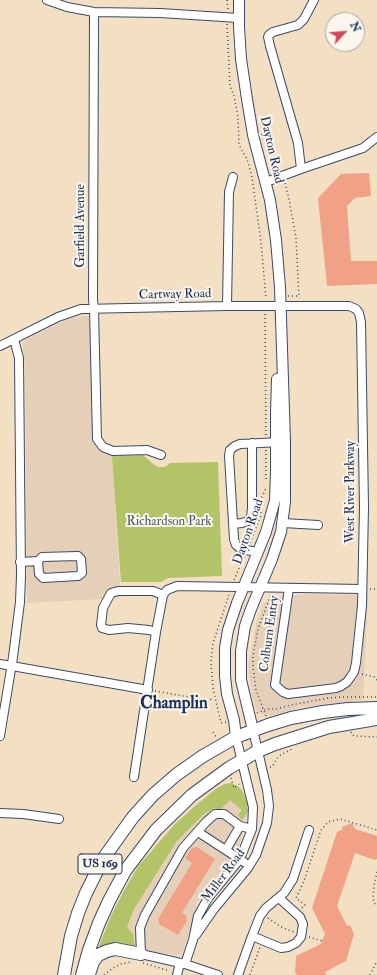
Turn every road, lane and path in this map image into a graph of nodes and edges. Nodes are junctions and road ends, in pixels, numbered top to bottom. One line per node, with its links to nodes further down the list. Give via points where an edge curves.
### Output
1 (47, 0): 6 (street, via 66,7)
2 (227, 0): 5 (path)
3 (239, 0): 7 (main road, Dayton Road)
4 (314, 0): 10 (street, via 304,20 298,25 273,32 268,37 298,143)
5 (228, 9)
6 (94, 12): 7 (street); 18 (street, Garfield Avenue)
7 (239, 18): 13 (main road, Dayton Road, via 241,59 247,99 253,135)
8 (227, 26): 14 (path, via 230,86 238,117 239,145 247,159 252,177)
9 (377, 137): 10 (street, via 363,148)
10 (301, 169): 11 (street)
11 (283, 176): 13 (street); 17 (path, via 296,238)
12 (233, 177): 15 (street, via 229,192)
13 (266, 182): 16 (main road, Dayton Road, via 276,240)
14 (266, 297)
15 (227, 306): 16 (street, Cartway Road); 18 (street, Cartway Road)
16 (280, 306): 17 (street, Cartway Road); 22 (main road, Dayton Road)
17 (300, 306): 19 (street, Cartway Road, via 349,306)
18 (94, 309): 20 (street, Cartway Road, via 69,312); 24 (street, Garfield Avenue, via 97,439 103,447 113,451 147,450)
19 (358, 311): 35 (street, West River Parkway, via 361,322 364,507)
20 (14, 339): 21 (street, Cartway Road); 30 (street, via 19,358)
21 (0, 346)
22 (281, 442): 23 (street); 25 (main road, Dayton Road, via 285,502); 28 (main road, Dayton Road, via 275,500)
23 (252, 443): 26 (street, via 251,517 242,524); 26 (street, via 240,444 230,450)
24 (161, 455)
25 (283, 523): 27 (street); 32 (main road, Dayton Road)
26 (233, 524): 28 (street, via 236,545 241,549)
27 (318, 524)
28 (257, 552): 31 (main road, Dayton Road)
29 (38, 561): 29 (street, via 38,574 43,578 78,576 82,573 81,559 78,556 42,557); 30 (street)
30 (20, 562): 40 (street, via 20,602)
31 (243, 587): 32 (street); 36 (street, via 177,586 167,590); 52 (main road, Dayton Road, via 226,639 224,657 226,688)
32 (260, 587): 33 (street); 49 (main road, Dayton Road, via 245,626 240,662 243,692)
33 (273, 587): 34 (street); 44 (path, via 258,629 253,656 256,690 264,710 328,698)
34 (289, 588): 35 (street); 41 (street, Colburn Entry, via 275,684 288,694 336,688 347,682)
35 (362, 589): 41 (street, West River Parkway)
36 (163, 595): 38 (street); 38 (street, via 153,591 118,591 112,593 103,608 102,628)
37 (228, 596): 45 (path, via 212,647 211,676)
38 (156, 632): 43 (street)
39 (0, 664): 40 (street)
40 (12, 665): 43 (street); 51 (street)
41 (354, 672): 42 (path)
42 (377, 680)
43 (148, 690): 45 (path, via 206,700); 58 (street)
44 (377, 697)
45 (214, 699): 48 (path)
46 (377, 708): 49 (highway, US 169, via 316,713)
47 (377, 719): 55 (highway, US 169, via 314,731)
48 (221, 723)
49 (253, 730): 52 (highway, US 169); 55 (street, Miller Road)
50 (348, 732): 53 (path, via 355,736)
51 (0, 736)
52 (236, 737): 56 (street, Miller Road); 79 (highway, US 169, via 176,775 144,805 123,830 103,860 86,893)
53 (377, 738)
54 (296, 748): 57 (path, via 279,756)
55 (258, 751): 56 (highway, US 169); 68 (street, Miller Road, via 269,806 262,840)
56 (241, 761): 62 (street, Miller Road, via 253,807); 86 (highway, US 169, via 204,785 180,805 135,857 103,912)
57 (273, 766)
58 (134, 777)
59 (0, 812): 60 (street)
60 (59, 819)
61 (240, 826): 62 (street); 65 (street, via 224,814 215,814); 66 (street)
62 (252, 830): 67 (street, Miller Road)
63 (309, 830): 70 (street, via 293,879)
64 (377, 830): 72 (path, via 340,819 328,822 321,830 296,898 305,905)
65 (198, 832): 66 (street); 80 (street, via 183,848 145,914 140,928)
66 (226, 850): 67 (street)
67 (240, 859): 68 (street); 76 (street, Miller Road, via 208,898 198,916)
68 (250, 865): 76 (street, Miller Road, via 214,909)
69 (377, 872): 71 (path, via 373,898)
70 (279, 898): 73 (street); 74 (street, via 300,917)
71 (377, 905)
72 (301, 910)
73 (262, 914): 74 (path, via 281,927); 75 (street)
74 (305, 935): 77 (street, via 296,943 281,948); 78 (path)
75 (252, 936): 77 (street); 90 (street)
76 (193, 940): 82 (street, Miller Road)
77 (262, 940): 91 (path)
78 (322, 941)
79 (67, 955): 84 (highway); 85 (highway, US 169)
80 (138, 960): 82 (street); 83 (path); 87 (highway, via 115,949 107,951 98,955); 88 (path, via 121,964)
81 (377, 961): 92 (path)
82 (183, 964): 83 (street, Miller Road); 89 (street)
83 (177, 974)
84 (57, 975)
85 (64, 975)
86 (82, 975)
87 (88, 975)
88 (104, 975)
89 (218, 975)
90 (238, 975)
91 (250, 975)
92 (370, 975)

